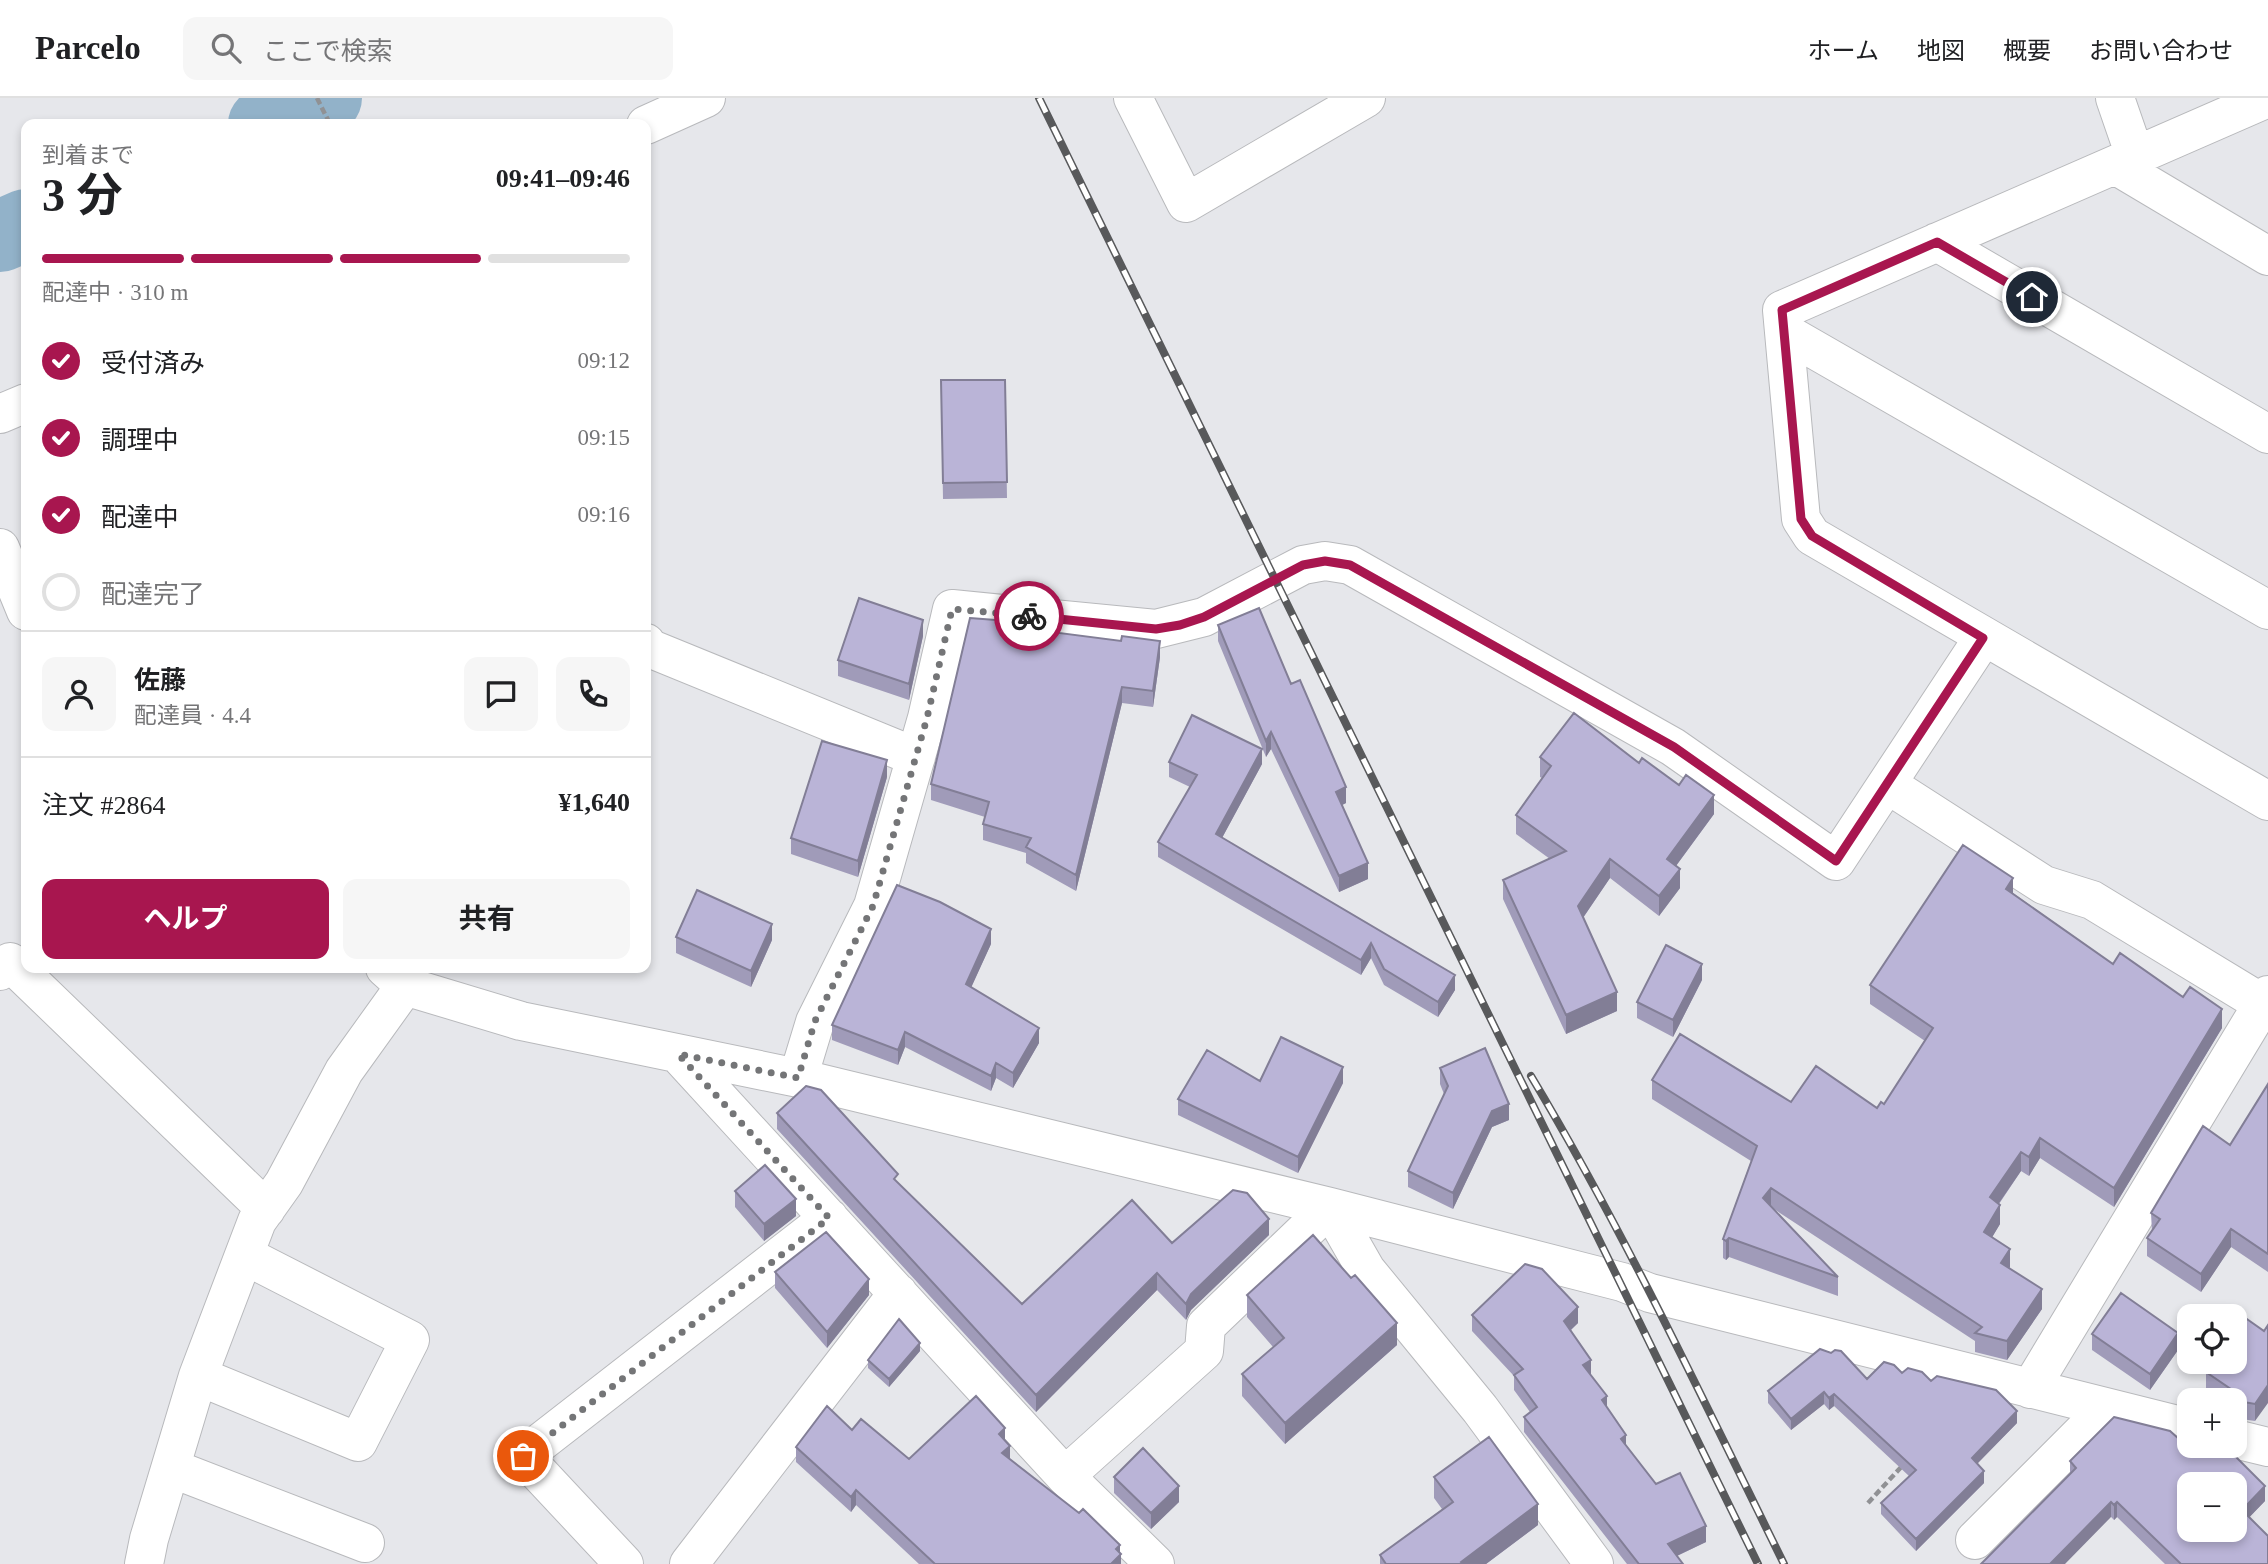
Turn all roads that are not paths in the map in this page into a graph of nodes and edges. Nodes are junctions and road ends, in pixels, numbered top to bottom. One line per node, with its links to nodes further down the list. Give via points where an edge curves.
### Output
1 (706, 98): 6 (street)
2 (1133, 98): 3 (street, via 1186,203)
3 (1366, 98)
4 (2115, 98): 7 (street)
5 (2268, 98): 7 (street)
6 (651, 123)
7 (2125, 160): 8 (street); 9 (street)
8 (1937, 242): 10 (street, via 1782,310); 13 (street)
9 (2268, 256)
10 (1784, 332): 16 (street); 17 (street, via 1801,519 1806,528 1812,536)
11 (21, 405): 12 (street)
12 (0, 414)
13 (2268, 434)
14 (0, 548): 15 (street)
15 (21, 599)
16 (2268, 610)
17 (1983, 638): 20 (street); 21 (street)
18 (651, 649): 19 (street)
19 (916, 757): 20 (street, via 952,609 1156,629 1204,617 1303,565 1325,561 1350,565 1674,747 1836,861); 28 (street, via 873,906 815,1021)
20 (1887, 784): 26 (street, via 2044,885 2092,900)
21 (2268, 801)
22 (0, 971): 24 (street, via 10,962)
23 (21, 973): 30 (street)
24 (21, 973)
25 (395, 977): 27 (street, via 520,1021); 30 (street)
26 (2266, 1002): 35 (street)
27 (678, 1054): 28 (street); 31 (street)
28 (798, 1078): 29 (street)
29 (1330, 1206): 35 (street); 41 (street, via 1206,1326 1203,1351); 48 (street, via 1366,1270 1480,1409)
30 (266, 1209): 32 (street)
31 (829, 1218): 33 (street); 45 (street, via 523,1456)
32 (244, 1255): 34 (street); 34 (street, via 410,1340 358,1443)
33 (898, 1293): 41 (street); 46 (street)
34 (198, 1376): 40 (street)
35 (2030, 1389): 36 (street)
36 (2107, 1408): 37 (street); 42 (street)
37 (2177, 1425)
38 (2247, 1442): 39 (street)
39 (2268, 1447)
40 (171, 1468): 43 (street); 44 (street)
41 (1065, 1476): 47 (street)
42 (1975, 1540)
43 (365, 1543)
44 (144, 1564)
45 (624, 1564)
46 (689, 1564)
47 (1155, 1564)
48 (1594, 1564)

